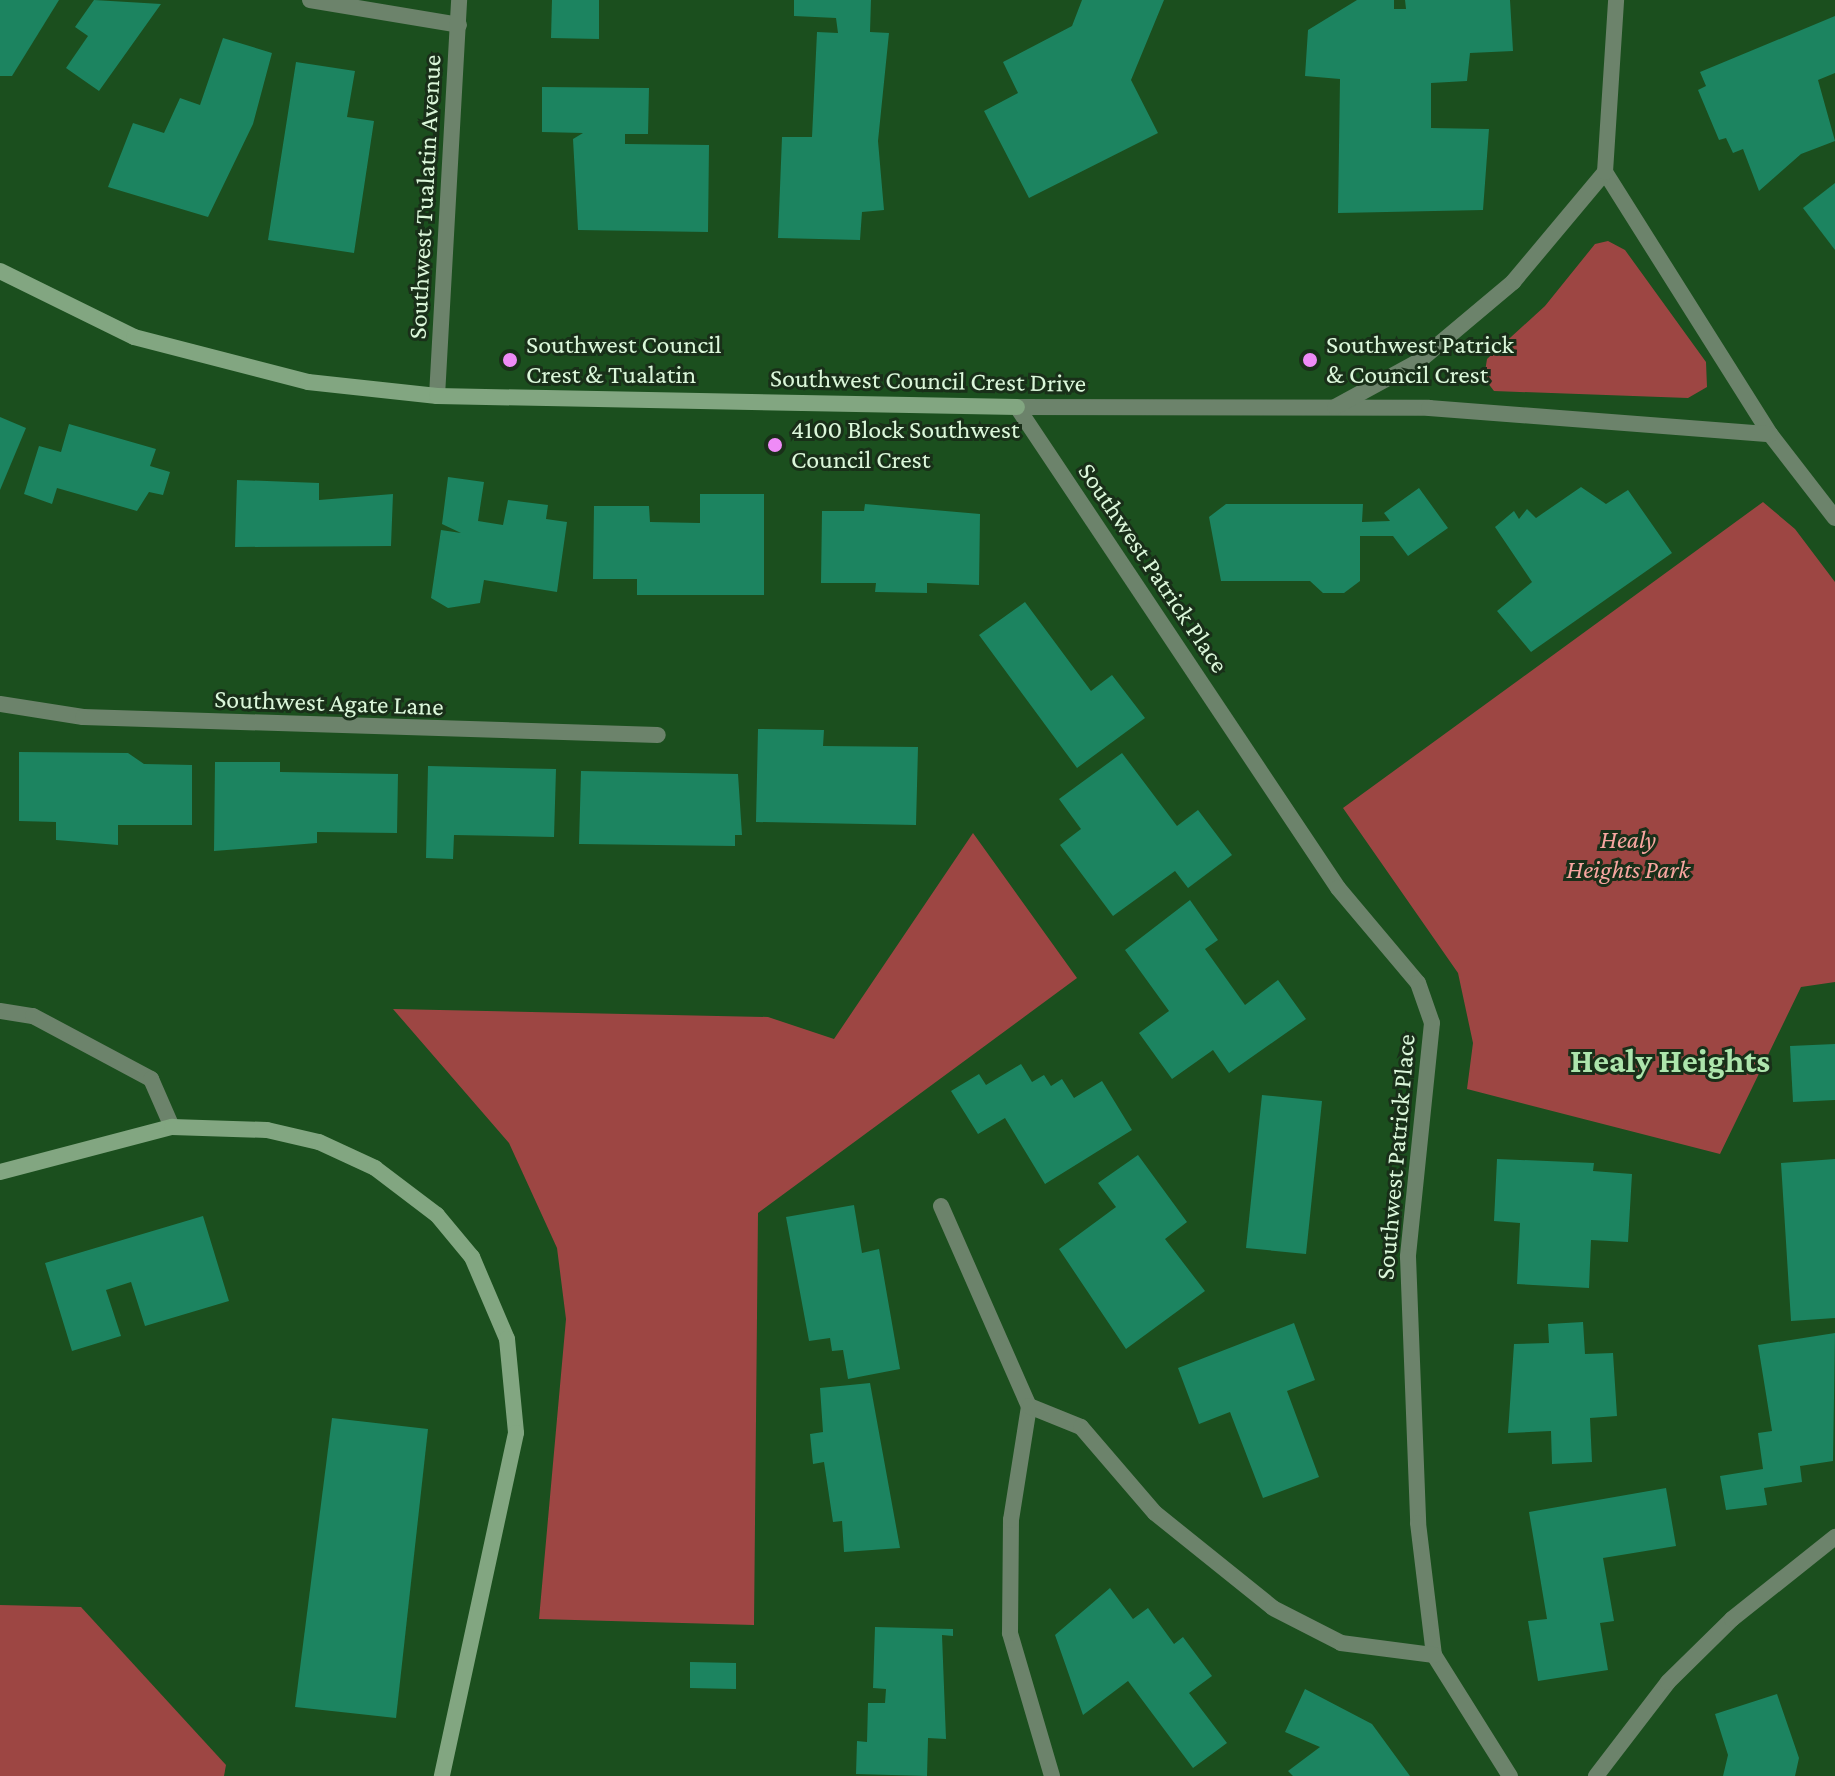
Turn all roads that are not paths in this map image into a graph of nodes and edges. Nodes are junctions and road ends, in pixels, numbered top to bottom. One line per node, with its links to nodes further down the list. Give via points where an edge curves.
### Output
1 (310, 0): 4 (street)
2 (459, 0): 4 (street, Southwest Tualatin Avenue)
3 (1616, 0): 5 (street)
4 (459, 25): 7 (street, Southwest Tualatin Avenue)
5 (1605, 172): 9 (street, via 1513,282 1419,361); 10 (street)
6 (0, 271): 7 (street, Southwest Council Crest Drive, via 134,337 217,363 308,382)
7 (437, 396): 8 (street, Southwest Council Crest Drive)
8 (1017, 407): 9 (street, Southwest Council Crest Drive); 20 (street, Southwest Patrick Place, via 1338,888 1418,983 1432,1023 1408,1257 1418,1523)
9 (1334, 408): 10 (street, Southwest Council Crest Drive, via 1429,408)
10 (1770, 434): 11 (street)
11 (1835, 518)
12 (0, 704): 13 (street, Southwest Agate Lane, via 99,717)
13 (658, 735)
14 (0, 1011): 15 (street, via 33,1016 151,1079)
15 (172, 1127): 16 (street); 21 (street, via 267,1130 319,1142 375,1168 437,1215 472,1257 507,1339 516,1433)
16 (0, 1172)
17 (941, 1206): 18 (street)
18 (1029, 1406): 20 (street, via 1081,1427 1155,1513 1273,1608 1341,1643); 22 (street, via 1011,1520 1010,1633)
19 (1835, 1537): 24 (street, via 1689,1661)
20 (1434, 1655): 23 (street, Southwest Patrick Place)
21 (442, 1776)
22 (1052, 1776)
23 (1510, 1776)
24 (1596, 1776)

